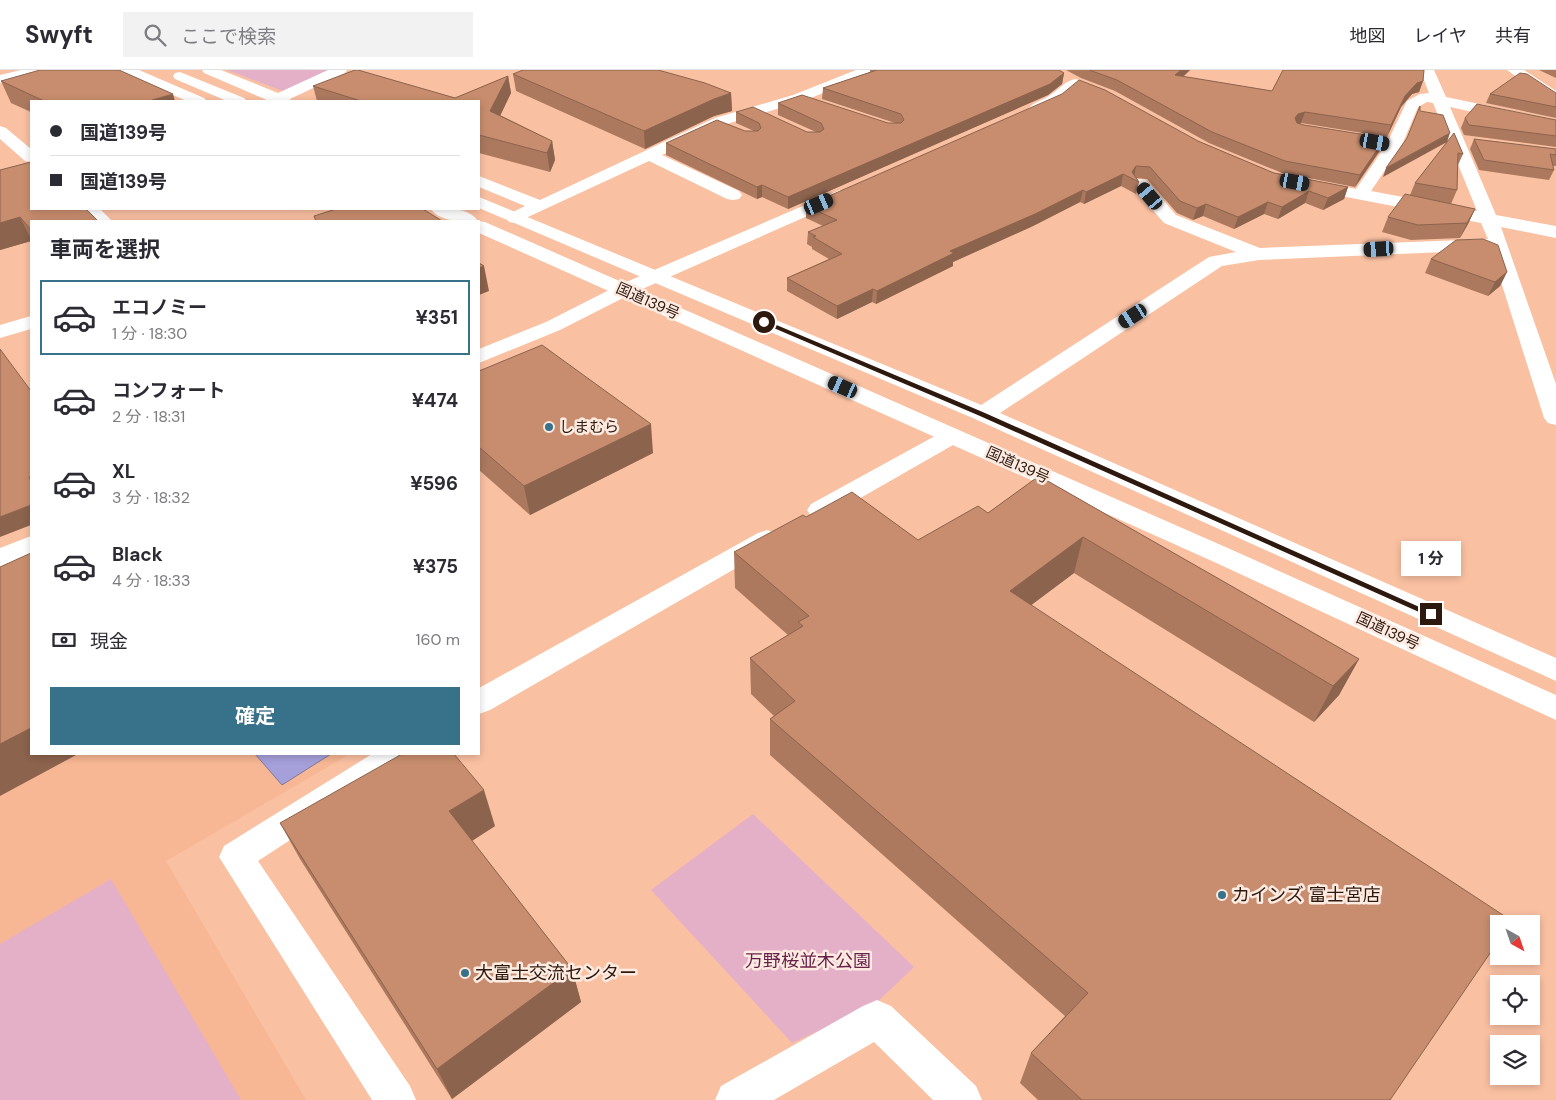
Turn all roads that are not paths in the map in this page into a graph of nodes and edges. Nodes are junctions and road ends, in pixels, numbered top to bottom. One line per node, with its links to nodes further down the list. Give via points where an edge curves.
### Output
1 (41, 70): 10 (main road)
2 (127, 70): 15 (main road)
3 (167, 70): 16 (main road)
4 (209, 70): 17 (main road)
5 (340, 70): 18 (main road)
6 (869, 70): 13 (main road)
7 (1427, 70): 19 (main road)
8 (1514, 70): 14 (main road)
9 (1060, 74): 11 (main road)
10 (0, 79)
11 (1075, 83): 12 (main road); 23 (main road, via 1054,100)
12 (1092, 90)
13 (798, 98): 21 (main road); 22 (main road)
14 (1556, 98)
15 (197, 100)
16 (236, 100)
17 (277, 100)
18 (281, 100)
19 (1440, 100): 26 (main road); 30 (main road, via 1425,96 1412,104); 44 (main road, via 1466,142)
20 (731, 103): 22 (main road)
21 (824, 107)
22 (756, 112): 24 (main road); 25 (main road)
23 (1018, 116)
24 (772, 120)
25 (717, 123): 27 (main road); 31 (main road)
26 (1556, 124)
27 (734, 130)
28 (0, 131): 32 (main road)
29 (1375, 142): 30 (main road)
30 (1394, 146): 37 (main road)
31 (649, 155): 38 (main road); 40 (main road)
32 (30, 156)
33 (480, 181): 40 (main road)
34 (1295, 182): 37 (main road)
35 (1140, 184): 50 (main road, via 1170,219)
36 (855, 188): 51 (main road)
37 (1361, 194): 44 (main road)
38 (733, 195)
39 (480, 202): 43 (main road, 国道139号)
40 (540, 206): 43 (main road)
41 (90, 210): 45 (main road)
42 (442, 210): 46 (main road)
43 (516, 218): 51 (main road, 国道139号)
44 (1488, 218): 48 (main road); 49 (main road)
45 (102, 220)
46 (467, 220)
47 (480, 226): 52 (main road, 国道139号)
48 (1556, 232)
49 (1499, 244): 50 (main road); 57 (main road)
50 (1260, 254): 56 (main road, via 1216,261)
51 (656, 276): 52 (main road); 56 (main road, 国道139号)
52 (624, 290): 55 (main road, via 553,326); 58 (main road, 国道139号)
53 (30, 322): 54 (main road)
54 (0, 332)
55 (480, 357)
56 (983, 414): 61 (main road, 国道139号)
57 (1556, 418)
58 (952, 436): 62 (main road); 63 (main road, 国道139号)
59 (30, 545): 60 (main road)
60 (0, 558)
61 (1556, 670)
62 (482, 695)
63 (1556, 708)
64 (395, 755): 65 (main road, via 236,857)
65 (396, 1100)
66 (735, 1100): 67 (main road, via 877,1019)
67 (962, 1100)

